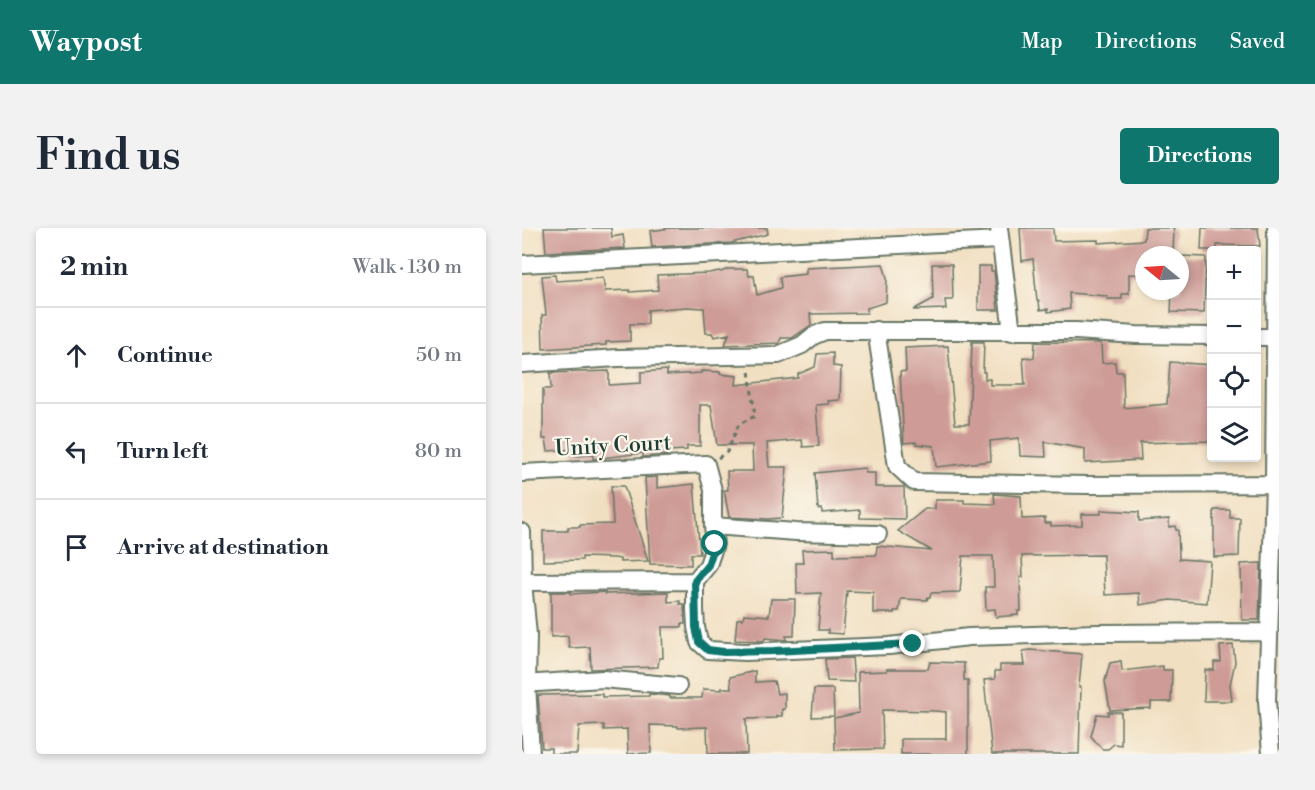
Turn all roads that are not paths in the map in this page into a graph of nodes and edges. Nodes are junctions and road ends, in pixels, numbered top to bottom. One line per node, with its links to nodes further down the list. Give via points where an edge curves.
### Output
1 (1276, 228): 8 (street)
2 (999, 234): 3 (street); 5 (street)
3 (522, 264)
4 (876, 330): 5 (street); 9 (street, via 825,331 777,355); 11 (street, via 897,466 914,482)
5 (1012, 332): 6 (street)
6 (1207, 336)
7 (1261, 337): 8 (street)
8 (1275, 337): 11 (street)
9 (522, 364)
10 (522, 473): 12 (street, Unity Court, via 706,464 713,490)
11 (1274, 484): 15 (street)
12 (713, 526): 14 (street); 16 (street, via 715,544 708,565)
13 (522, 532): 17 (street)
14 (878, 534)
15 (1275, 542): 18 (street)
16 (695, 581): 17 (street); 18 (street, via 699,642 708,650 724,652 889,646 969,637)
17 (522, 582): 19 (street, via 528,635)
18 (1269, 632): 22 (street)
19 (525, 684): 20 (street, via 603,679); 21 (street)
20 (678, 686)
21 (531, 754)
22 (1271, 754)

